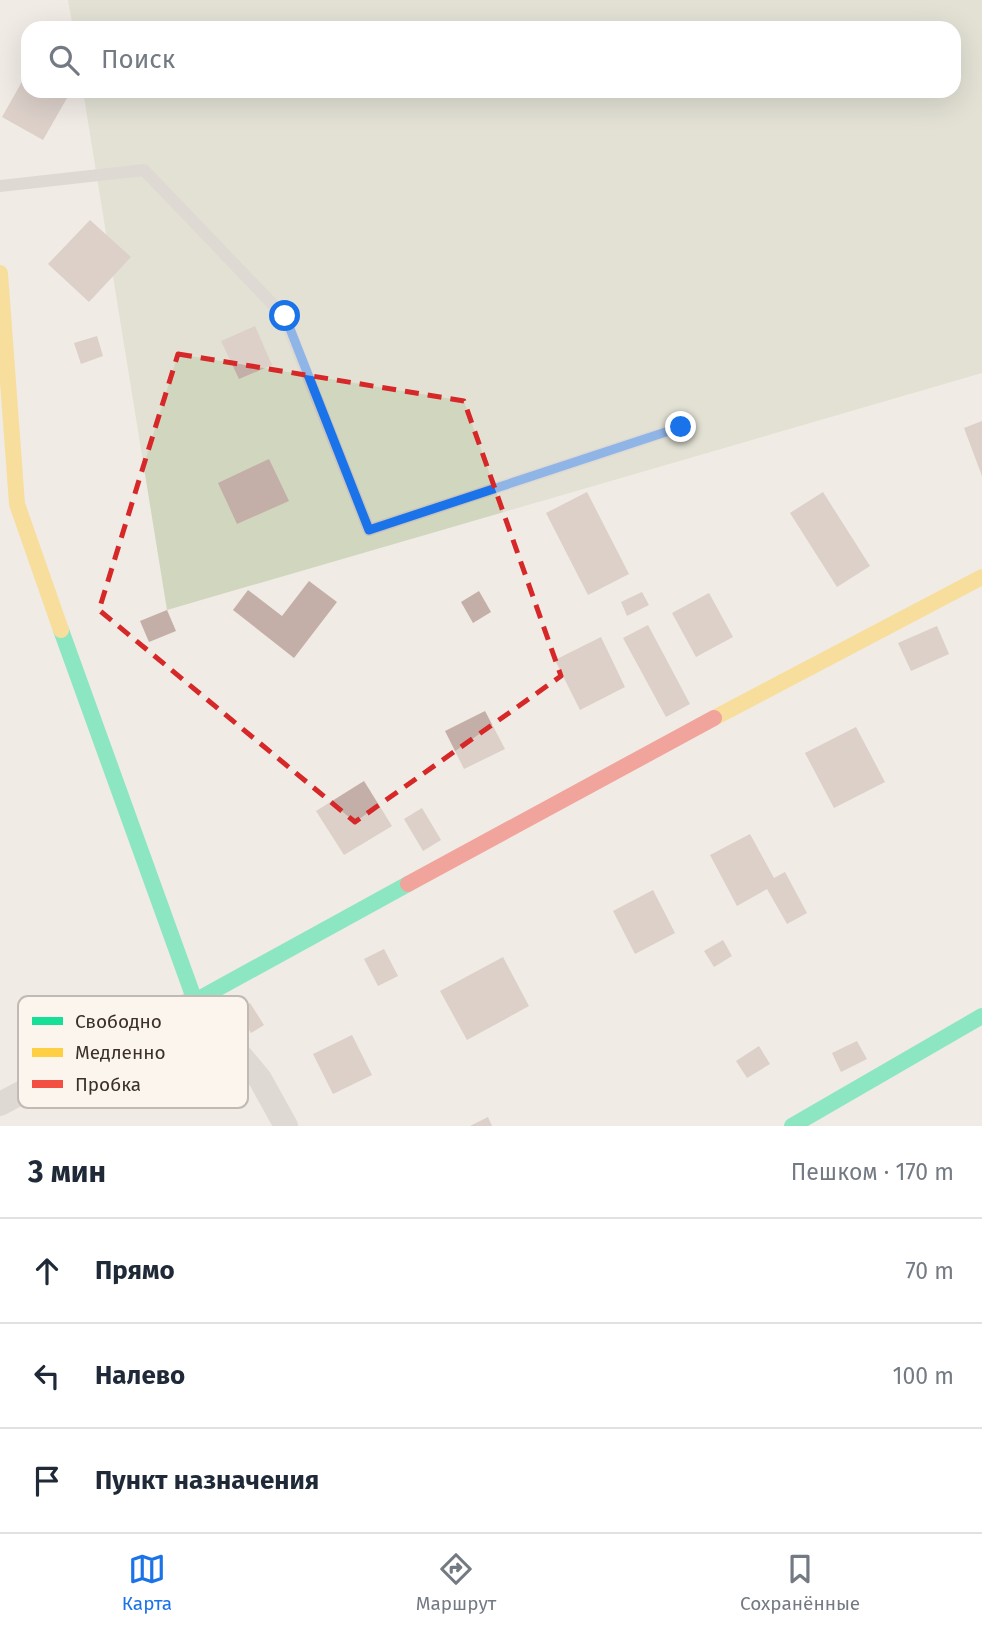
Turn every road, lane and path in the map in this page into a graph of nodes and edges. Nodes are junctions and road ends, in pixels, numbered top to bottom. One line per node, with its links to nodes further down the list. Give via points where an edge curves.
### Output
1 (0, 186): 3 (lane, via 144,170 285,316 369,530)
2 (0, 273): 5 (street, via 17,504)
3 (681, 427)
4 (982, 577): 6 (street, via 788,677)
5 (193, 996)
6 (204, 996)
7 (982, 1016): 12 (street)
8 (248, 1065): 11 (street)
9 (18, 1094): 10 (street)
10 (0, 1104)
11 (286, 1126)
12 (792, 1126)

